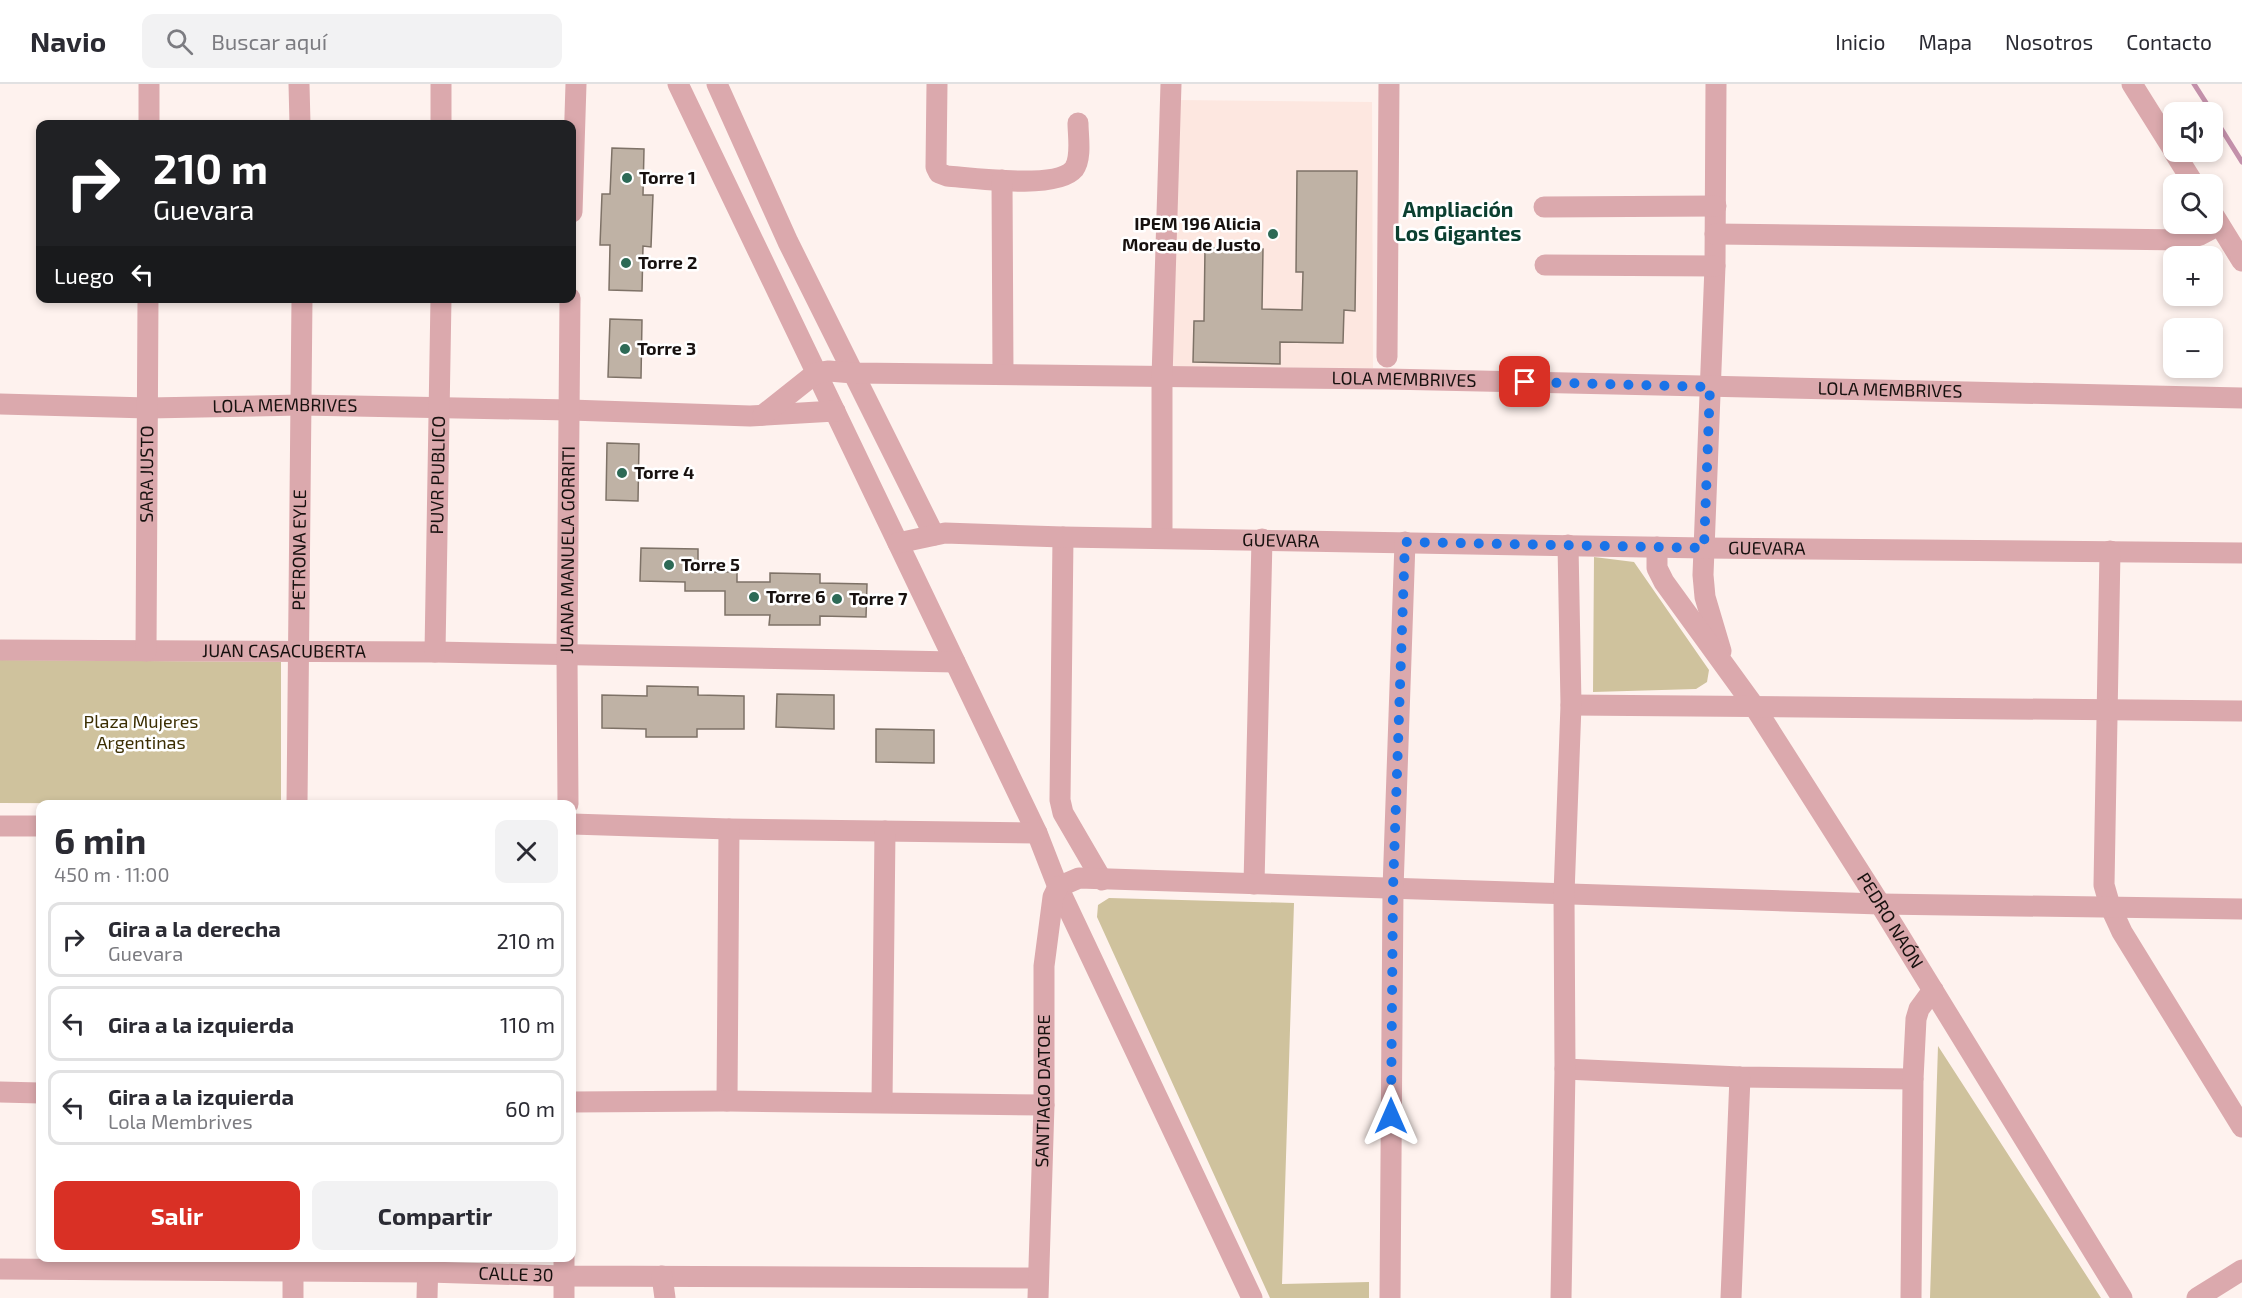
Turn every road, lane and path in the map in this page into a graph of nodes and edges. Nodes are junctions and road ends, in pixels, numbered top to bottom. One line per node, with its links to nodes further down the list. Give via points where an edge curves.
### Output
1 (149, 84): 12 (street)
2 (299, 84): 13 (street)
3 (441, 84): 14 (street)
4 (576, 84): 15 (street)
5 (678, 84): 32 (street)
6 (717, 84): 33 (street)
7 (937, 84): 18 (street, via 939,173)
8 (1171, 84): 35 (street)
9 (1389, 84): 31 (street)
10 (1716, 84): 19 (street)
11 (2132, 84): 17 (street)
12 (149, 120)
13 (300, 120)
14 (441, 120)
15 (575, 120)
16 (1078, 123): 18 (street, via 1078,159 1067,175 1049,180)
17 (2163, 133)
18 (1002, 180): 34 (street)
19 (1716, 206): 20 (street); 22 (street)
20 (1544, 207)
21 (2223, 230): 24 (street)
22 (1715, 234): 23 (street, via 2184,240); 26 (street)
23 (2201, 234)
24 (2242, 261)
25 (1545, 265): 26 (street)
26 (1715, 266): 36 (street)
27 (148, 303): 40 (street, SARA JUSTO)
28 (302, 303): 39 (street, PETRONA EYLE)
29 (441, 303): 41 (street, PUVR PUBLICO)
30 (570, 303): 42 (street, JUANA MANUELA GORRITI)
31 (1387, 357)
32 (816, 373): 33 (street, LOLA MEMBRIVES); 43 (street); 44 (street)
33 (852, 373): 34 (street, LOLA MEMBRIVES); 45 (street)
34 (1003, 374): 35 (street, LOLA MEMBRIVES)
35 (1162, 378): 36 (street, LOLA MEMBRIVES, via 1387,378); 47 (street)
36 (1710, 387): 37 (street, LOLA MEMBRIVES); 53 (street)
37 (2242, 398)
38 (0, 404): 40 (street, LOLA MEMBRIVES)
39 (301, 405): 40 (street, LOLA MEMBRIVES); 41 (street, LOLA MEMBRIVES); 58 (street, PETRONA EYLE)
40 (148, 408): 57 (street, SARA JUSTO)
41 (440, 408): 42 (street, LOLA MEMBRIVES); 59 (street, PUVR PUBLICO)
42 (570, 410): 44 (street, LOLA MEMBRIVES); 60 (street, JUANA MANUELA GORRITI)
43 (835, 411): 44 (street, LOLA MEMBRIVES); 50 (street)
44 (763, 415)
45 (934, 535): 46 (street, GUEVARA); 50 (street, GUEVARA)
46 (1063, 537): 47 (street, GUEVARA); 75 (street, via 1060,800 1063,813)
47 (1162, 537): 48 (street, GUEVARA)
48 (1263, 539): 49 (street, GUEVARA); 76 (street)
49 (1405, 542): 51 (street, GUEVARA); 78 (street)
50 (898, 543): 61 (street)
51 (1568, 545): 52 (street, GUEVARA); 63 (street)
52 (1657, 547): 53 (street, GUEVARA); 62 (street, PEDRO NAÓN, via 1657,568 1664,582)
53 (1704, 548): 54 (street, GUEVARA); 62 (street, via 1705,597)
54 (2110, 551): 55 (street, GUEVARA); 65 (street)
55 (2242, 553)
56 (0, 650): 57 (street, JUAN CASACUBERTA)
57 (146, 651): 58 (street, JUAN CASACUBERTA)
58 (299, 651): 59 (street, JUAN CASACUBERTA); 67 (street, PETRONA EYLE)
59 (435, 652): 60 (street, JUAN CASACUBERTA)
60 (567, 655): 61 (street, JUAN CASACUBERTA); 68 (street, JUANA MANUELA GORRITI)
61 (955, 662): 74 (street)
62 (1726, 664): 64 (street, PEDRO NAÓN)
63 (1571, 705): 64 (street); 79 (street)
64 (1755, 706): 65 (street); 80 (street, PEDRO NAÓN)
65 (2107, 710): 66 (street); 81 (street, via 2104,885)
66 (2242, 711)
67 (297, 800)
68 (568, 800)
69 (576, 824): 72 (street)
70 (0, 826): 71 (street)
71 (36, 826)
72 (729, 829): 73 (street); 89 (street)
73 (885, 831): 74 (street); 91 (street)
74 (1037, 833): 77 (street)
75 (1102, 880): 76 (street); 77 (street, via 1079,878)
76 (1254, 884): 78 (street)
77 (1058, 887): 92 (street, SANTIAGO DATORE, via 1053,897 1044,966); 105 (street)
78 (1393, 889): 79 (street); 106 (street)
79 (1564, 894): 80 (street); 84 (street)
80 (1880, 904): 81 (street); 83 (street, PEDRO NAÓN)
81 (2110, 906): 82 (street); 93 (street, via 2122,932)
82 (2242, 909)
83 (1933, 990): 86 (street, via 1918,1009); 110 (street, PEDRO NAÓN)
84 (1565, 1069): 85 (street); 107 (street)
85 (1740, 1077): 86 (street); 108 (street)
86 (1913, 1079): 109 (street)
87 (0, 1092): 88 (street)
88 (36, 1093)
89 (727, 1101): 90 (street); 91 (street)
90 (576, 1102)
91 (882, 1102): 92 (street)
92 (1044, 1106): 100 (street, SANTIAGO DATORE)
93 (2242, 1127)
94 (293, 1264): 95 (street, CALLE 30); 97 (street, CALLE 30); 101 (street)
95 (428, 1264): 96 (street, CALLE 30); 102 (street)
96 (564, 1266): 99 (street, CALLE 30); 103 (street)
97 (0, 1269)
98 (2242, 1270): 111 (street)
99 (662, 1276): 100 (street, CALLE 30); 104 (street)
100 (1038, 1288)
101 (293, 1298)
102 (427, 1298)
103 (564, 1298)
104 (665, 1298)
105 (1252, 1298)
106 (1390, 1298)
107 (1561, 1298)
108 (1731, 1298)
109 (1911, 1298)
110 (2121, 1298)
111 (2197, 1298)

